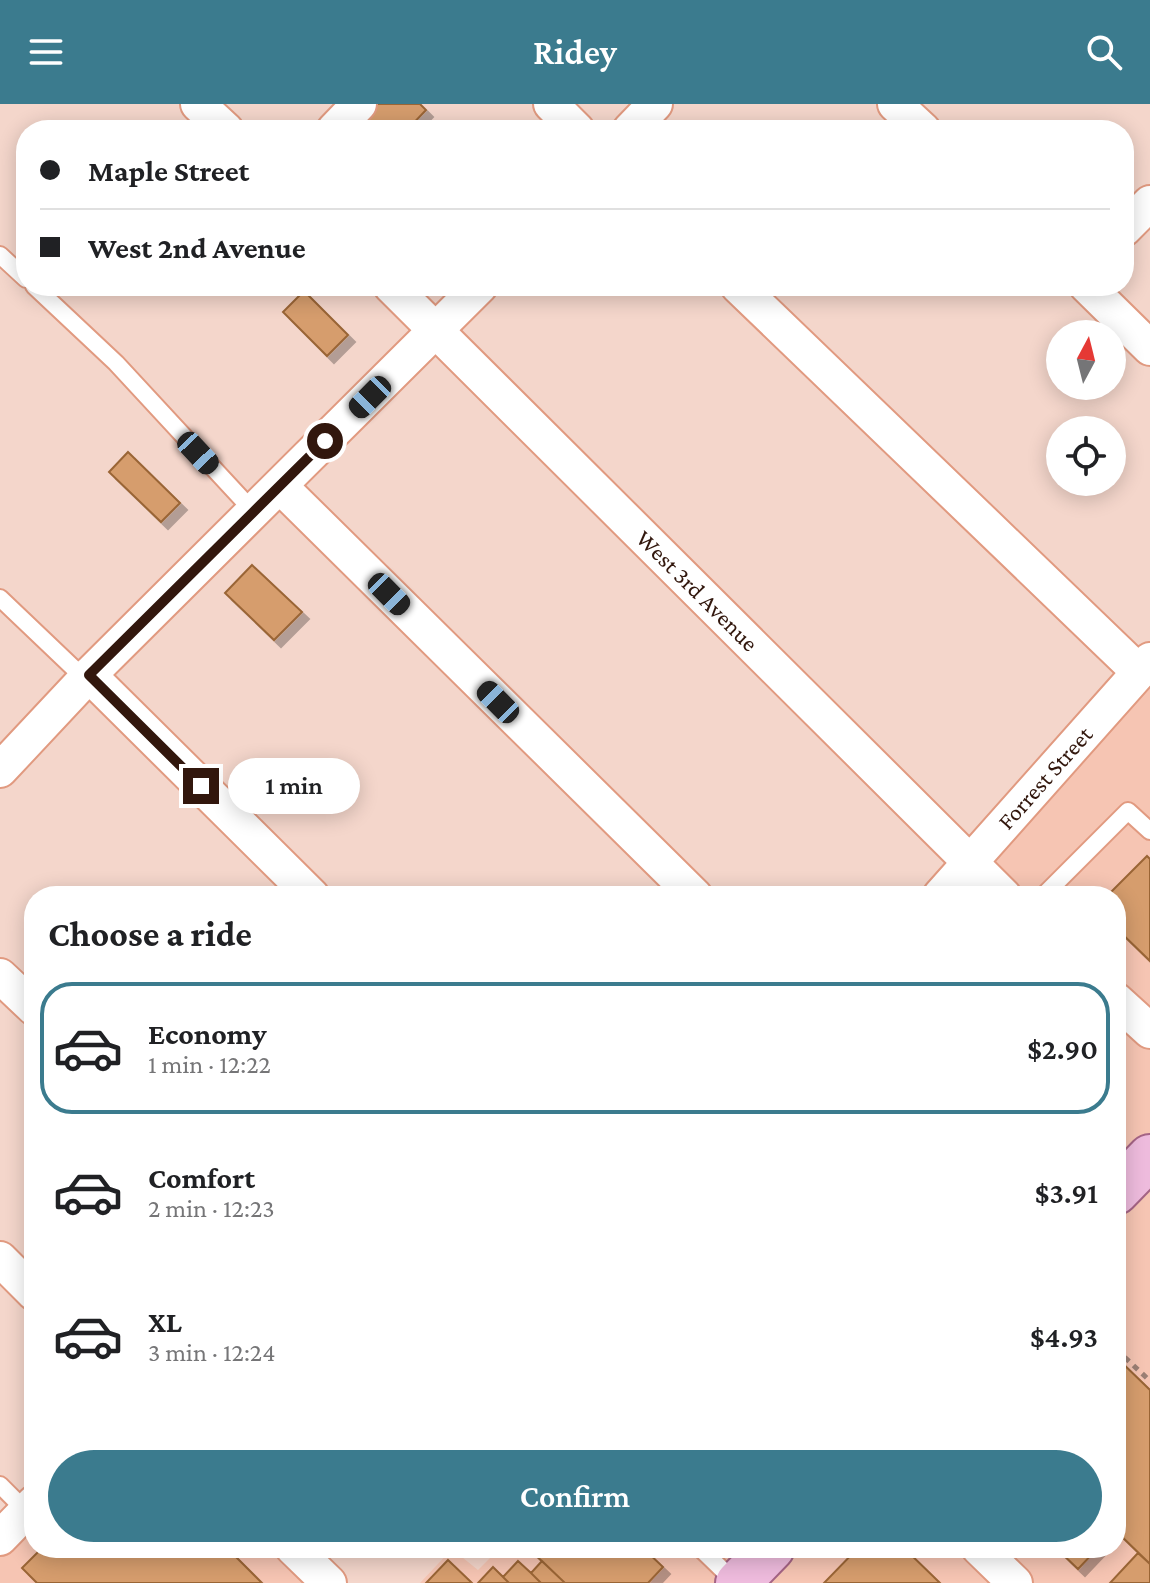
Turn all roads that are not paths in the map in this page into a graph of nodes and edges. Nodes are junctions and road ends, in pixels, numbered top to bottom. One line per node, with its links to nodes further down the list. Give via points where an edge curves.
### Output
1 (198, 104): 6 (street)
2 (359, 104): 7 (street)
3 (551, 104): 8 (street)
4 (655, 104): 9 (street)
5 (895, 104): 10 (street)
6 (215, 120)
7 (344, 120)
8 (567, 120)
9 (640, 120)
10 (912, 120)
11 (1150, 203): 12 (street)
12 (1134, 219)
13 (0, 255): 14 (lane)
14 (16, 270)
15 (45, 296): 23 (lane, via 116,363)
16 (401, 296): 20 (street, West 3rd Avenue)
17 (470, 296): 20 (street)
18 (749, 296): 25 (street)
19 (1097, 296): 21 (street)
20 (437, 330): 22 (street); 29 (street, West 3rd Avenue)
21 (1150, 348)
22 (280, 486): 23 (street); 31 (street)
23 (254, 512): 26 (street)
24 (0, 598): 26 (lane)
25 (1144, 666): 29 (street, Forrest Street)
26 (87, 677): 27 (street); 30 (street)
27 (0, 770)
28 (1150, 831): 34 (lane, via 1128,811)
29 (969, 863): 32 (street, Forrest Street); 33 (street, West 3rd Avenue)
30 (302, 886)
31 (685, 886)
32 (949, 886)
33 (993, 886)
34 (1053, 886)
35 (0, 976): 36 (street)
36 (24, 999)
37 (1126, 1009): 38 (street)
38 (1150, 1031)
39 (1150, 1157): 40 (main road)
40 (1126, 1182)
41 (0, 1259): 42 (street)
42 (24, 1283)
43 (0, 1485): 44 (lane)
44 (24, 1503)
45 (24, 1513): 46 (street)
46 (0, 1538)
47 (308, 1558): 51 (street)
48 (711, 1558): 52 (lane)
49 (762, 1558): 52 (main road)
50 (989, 1558): 53 (street)
51 (329, 1583)
52 (737, 1583)
53 (1015, 1583)

